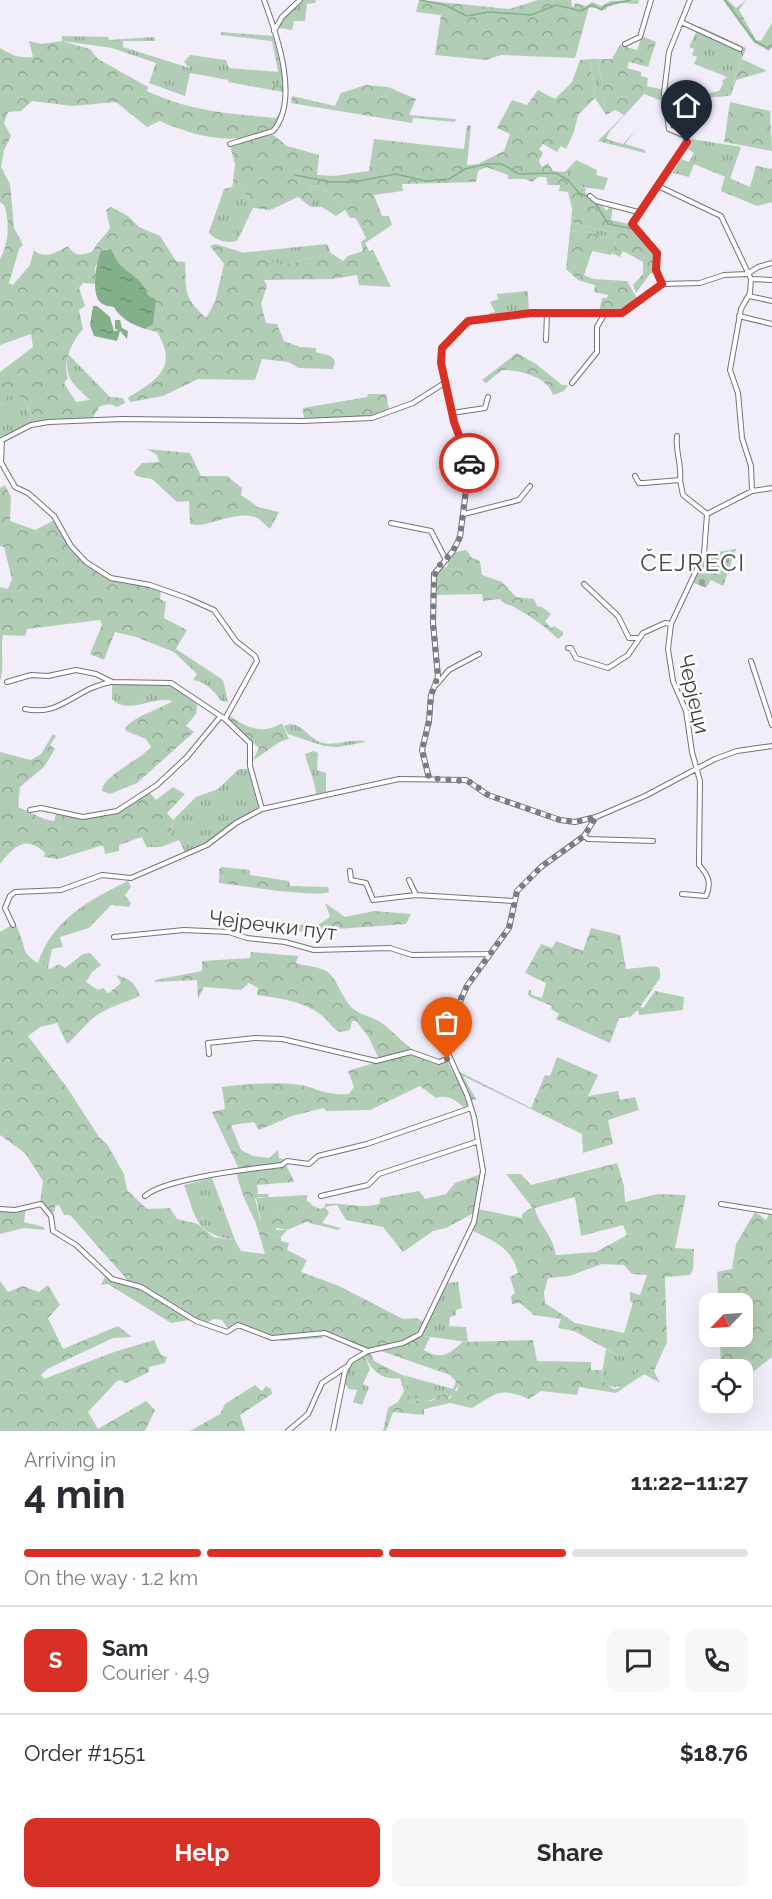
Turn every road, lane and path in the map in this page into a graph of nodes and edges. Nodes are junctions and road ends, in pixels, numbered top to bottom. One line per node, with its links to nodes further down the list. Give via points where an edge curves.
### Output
1 (264, 0): 6 (street)
2 (300, 0): 6 (street, via 282,17)
3 (651, 0): 7 (street, via 640,37)
4 (690, 0): 5 (street)
5 (681, 22): 8 (street); 10 (street, via 669,52 664,93 669,131 685,136 687,142)
6 (274, 32): 9 (street, via 286,89 284,114 273,131)
7 (625, 44)
8 (740, 49)
9 (230, 144)
10 (658, 186): 12 (street); 14 (street, via 721,216)
11 (590, 196): 12 (street)
12 (638, 212): 17 (street, via 633,226 657,253 656,270)
13 (772, 263): 14 (street)
14 (747, 274): 15 (street); 17 (street, via 724,275 700,283)
15 (752, 279): 16 (street); 18 (street)
16 (772, 280)
17 (662, 284): 21 (street, via 626,312)
18 (748, 296): 19 (street); 22 (street)
19 (772, 301)
20 (547, 313): 21 (street); 24 (street); 25 (street, via 466,322 441,350)
21 (606, 313): 26 (street, via 597,327 597,352)
22 (739, 316): 23 (street); 36 (street, via 730,377 738,393)
23 (772, 324)
24 (546, 340)
25 (446, 382): 28 (street); 30 (street, via 400,409 372,418 303,422 122,418 49,422 31,425)
26 (572, 383)
27 (488, 397): 28 (street, via 485,408)
28 (452, 413): 37 (street, via 468,461)
29 (677, 436): 33 (street)
30 (1, 443): 31 (street)
31 (1, 464): 51 (street, via 15,487 54,516 71,546 86,562 111,578 150,585 214,610 236,641 255,656 255,665)
32 (635, 476): 33 (street, via 639,483)
33 (680, 480): 38 (street, via 684,495)
34 (530, 486): 37 (street, via 519,500)
35 (772, 488): 36 (street)
36 (752, 491): 38 (street)
37 (464, 514): 40 (street, via 460,537)
38 (707, 514): 42 (street, Черјеци, via 704,554)
39 (391, 523): 40 (street, via 431,531)
40 (446, 560): 49 (street, via 437,568 434,578 438,674)
41 (584, 584): 43 (street, via 618,616 629,638)
42 (671, 624): 43 (street, via 660,624); 54 (street, Черјеци, via 669,666 686,711)
43 (637, 638): 44 (street, via 628,655 608,668 576,658)
44 (567, 648)
45 (479, 654): 49 (street, via 449,670)
46 (751, 661): 52 (street)
47 (7, 682): 48 (street, via 76,670)
48 (112, 682): 50 (street, via 86,689 52,711); 51 (street, via 171,683)
49 (432, 691): 55 (street, via 422,750)
50 (25, 709)
51 (223, 718): 56 (street, via 250,743 249,760); 57 (street, via 164,778 117,811 83,817 41,808)
52 (772, 725)
53 (772, 746): 54 (street, via 737,751)
54 (696, 770): 58 (street); 63 (street, Черјеци, via 701,789 699,865 706,872 709,888 706,896)
55 (429, 778): 56 (street, via 394,780); 58 (street, via 471,782 488,795 560,820 575,822)
56 (262, 809): 66 (street, via 207,845 131,878 102,875 61,890 11,894 5,908)
57 (30, 810)
58 (596, 817): 59 (street)
59 (584, 836): 60 (street); 65 (street, via 534,874)
60 (653, 841)
61 (350, 871): 64 (street, via 351,880 366,883 373,900)
62 (409, 880): 64 (street)
63 (682, 894)
64 (416, 895): 65 (street)
65 (513, 901): 68 (street, via 509,928)
66 (13, 925)
67 (114, 938): 68 (street, Чејречки пут, via 184,930 229,932 314,950 390,948 412,955)
68 (490, 954): 70 (street, via 467,986 448,1025)
69 (209, 1054): 70 (street, via 208,1043 267,1038 301,1042 376,1061 411,1052 439,1062)
70 (449, 1057): 71 (street)
71 (471, 1108): 72 (street); 73 (street, via 367,1144 318,1156 309,1164 287,1161 282,1166 230,1171 156,1188)
72 (476, 1142): 74 (street, via 378,1174 368,1185); 78 (street, via 483,1161 477,1214 427,1322 410,1341)
73 (145, 1196)
74 (321, 1196)
75 (721, 1204): 77 (street)
76 (0, 1209): 78 (street, via 41,1204 51,1216 53,1231 69,1239 112,1279 141,1287 196,1321 221,1331 238,1325 272,1338 325,1334)
77 (772, 1212)
78 (368, 1351): 79 (street, via 357,1355)
79 (347, 1367): 80 (street, via 322,1383 308,1414); 81 (street)
80 (288, 1431)
81 (333, 1431)

